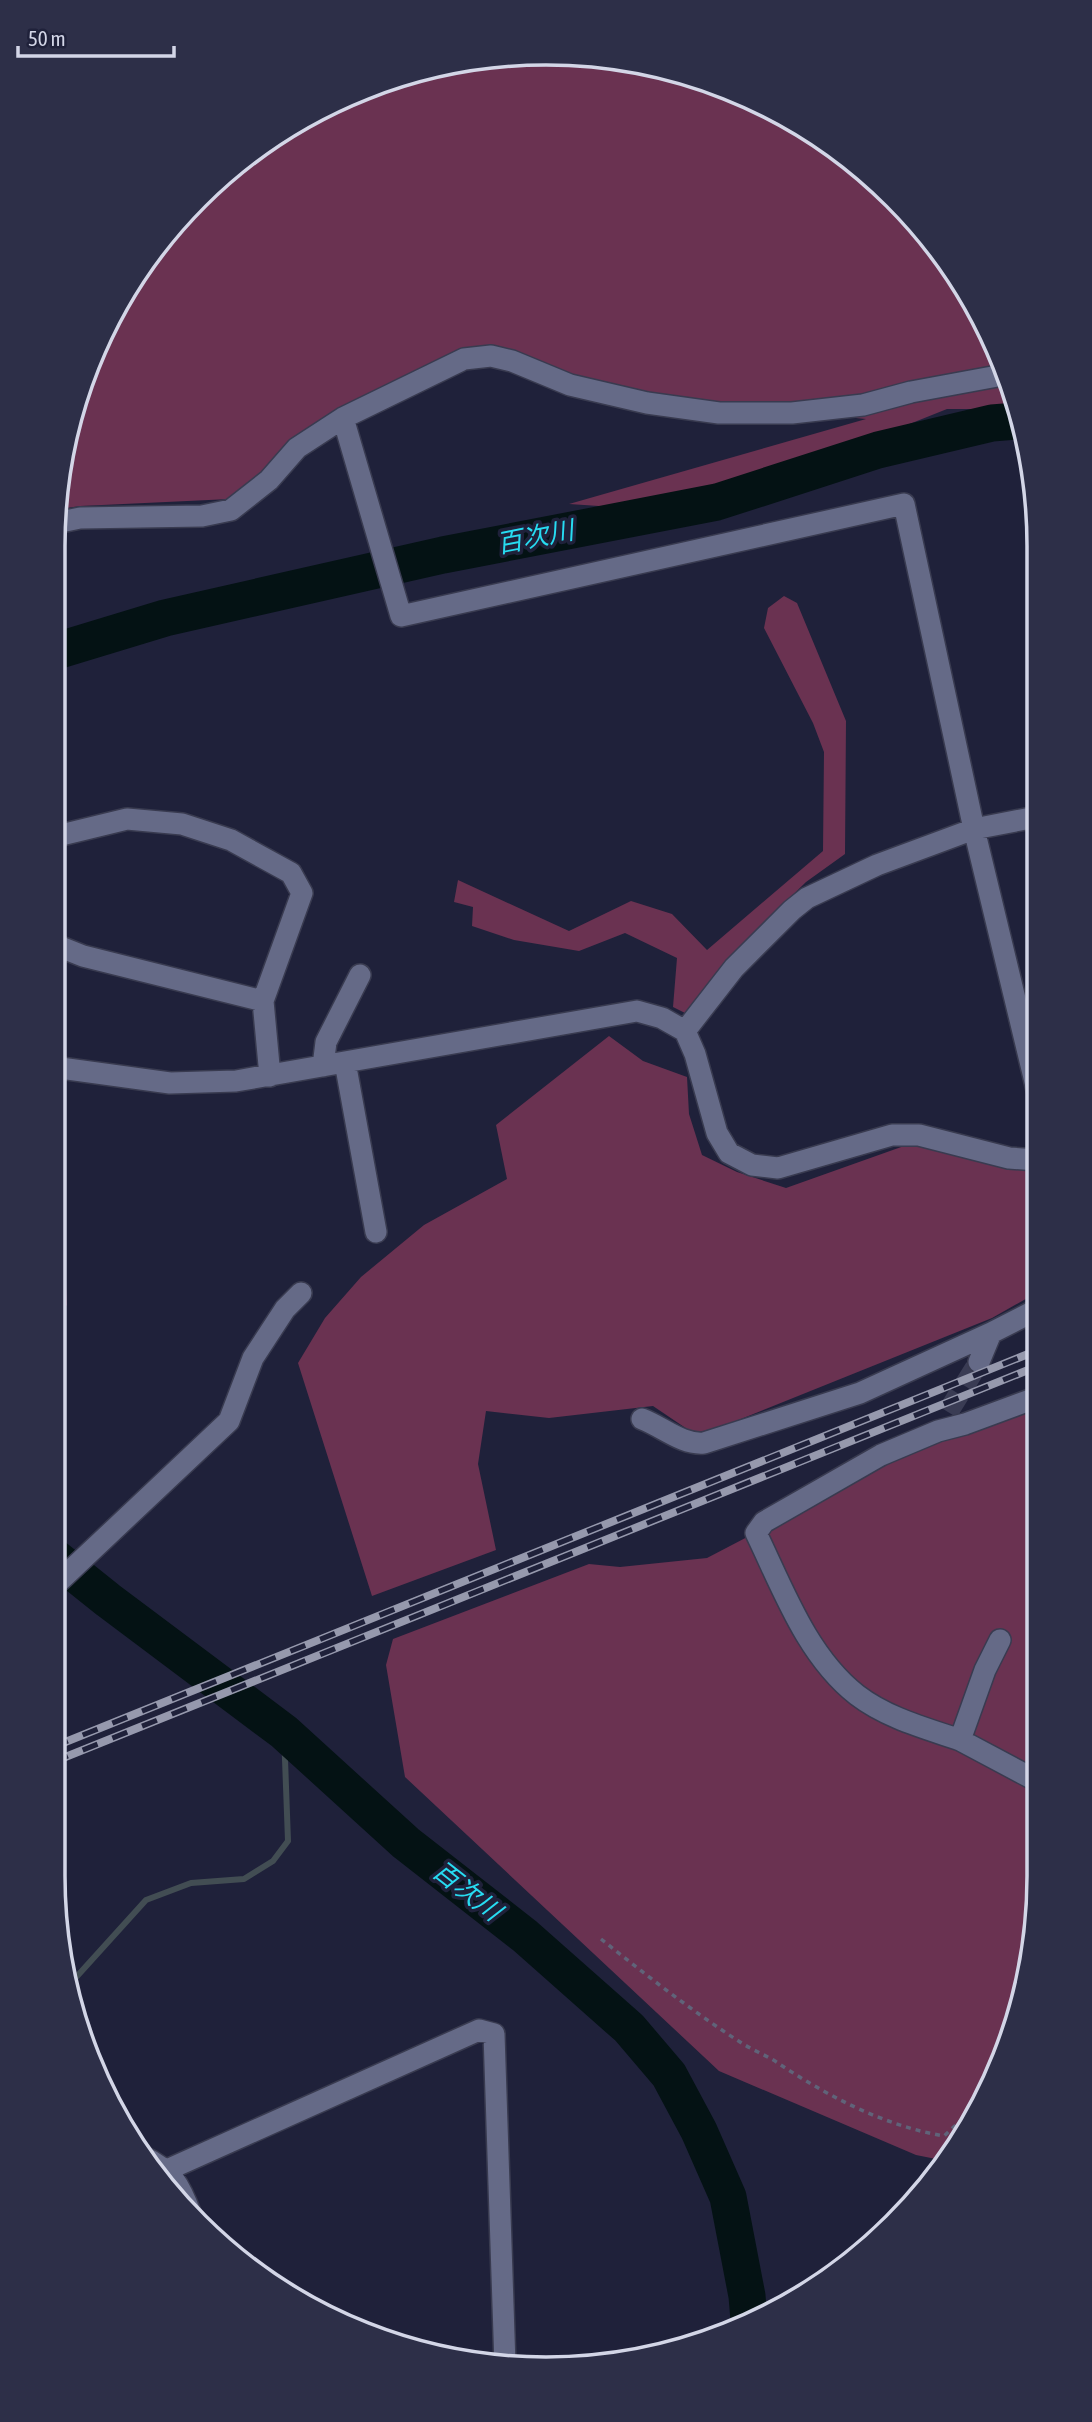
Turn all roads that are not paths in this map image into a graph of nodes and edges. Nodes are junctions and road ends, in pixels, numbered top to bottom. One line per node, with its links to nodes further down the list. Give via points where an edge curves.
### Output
1 (996, 376): 2 (street, via 863,405 792,413 719,413 570,385 491,356 464,359)
2 (343, 418): 3 (street, via 296,448 269,480 231,509 202,516); 5 (street, via 401,616 904,504)
3 (66, 521)
4 (1027, 819): 5 (street)
5 (974, 829): 10 (street, via 807,898 734,968); 11 (street)
6 (65, 834): 9 (street, via 127,819 182,824 231,840 291,873 302,893)
7 (65, 949): 9 (street)
8 (360, 975): 13 (street, via 326,1042)
9 (263, 1001): 15 (street)
10 (685, 1031): 12 (street, via 637,1010); 16 (street, via 717,1133 729,1153 752,1165 778,1168 892,1135 919,1135)
11 (1027, 1049)
12 (345, 1062): 13 (street); 17 (street)
13 (323, 1066): 15 (street)
14 (65, 1069): 15 (street, via 170,1083)
15 (270, 1076)
16 (1027, 1159)
17 (376, 1232)
18 (300, 1293): 26 (street, via 253,1358 229,1421)
19 (1027, 1314): 20 (street)
20 (991, 1332): 21 (street); 24 (street, via 860,1393 704,1443 692,1444)
21 (979, 1362)
22 (1027, 1401): 25 (street)
23 (948, 1412): 25 (street)
24 (642, 1419)
25 (938, 1431): 28 (street, via 880,1455 764,1522 757,1533 806,1634 857,1695 900,1720)
26 (65, 1575)
27 (1000, 1640): 28 (street)
28 (960, 1740): 29 (street)
29 (1027, 1776)
30 (163, 2168): 31 (street)
31 (167, 2170): 32 (street); 33 (street, via 479,2030 494,2034)
32 (175, 2182)
33 (505, 2355)

